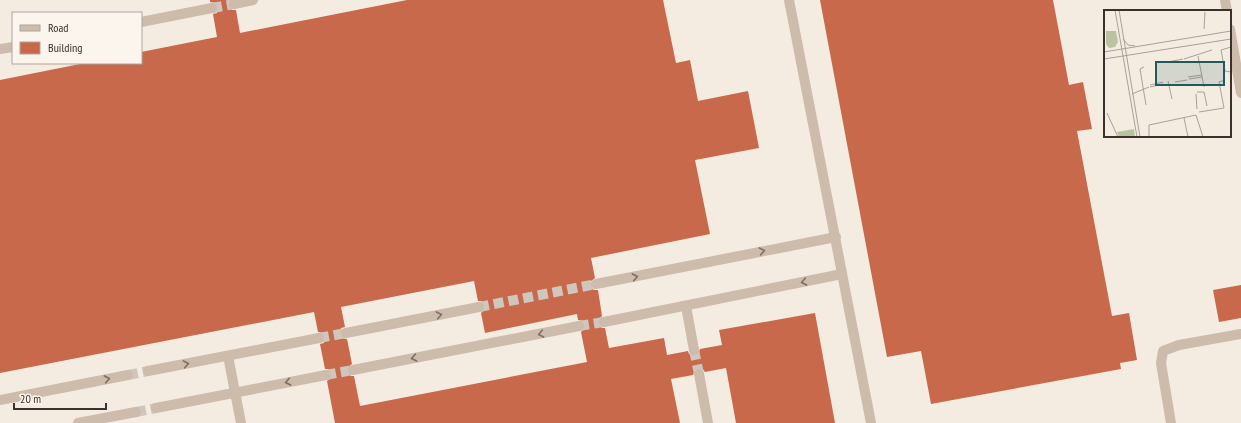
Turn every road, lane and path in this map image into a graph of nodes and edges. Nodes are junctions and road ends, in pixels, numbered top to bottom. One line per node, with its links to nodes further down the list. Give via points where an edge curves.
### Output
1 (253, 0): 4 (lane)
2 (789, 0): 12 (lane)
3 (1225, 0): 6 (lane)
4 (234, 4)
5 (212, 8): 7 (lane)
6 (1227, 10)
7 (142, 22)
8 (1231, 35): 11 (lane)
9 (12, 47): 10 (lane)
10 (0, 49)
11 (1241, 93)
12 (836, 237): 13 (lane); 14 (lane, one-way to 12)
13 (842, 274): 15 (lane, one-way to 15); 36 (lane)
14 (596, 284)
15 (686, 306): 17 (lane); 22 (lane)
16 (479, 307): 19 (lane, one-way to 16)
17 (604, 322)
18 (580, 326): 24 (lane, one-way to 24)
19 (346, 333)
20 (1241, 334): 37 (lane, via 1179,345 1163,351 1160,363)
21 (319, 338): 23 (lane)
22 (694, 350)
23 (228, 356): 25 (lane, one-way to 23); 29 (lane)
24 (353, 370)
25 (148, 371)
26 (699, 374): 35 (lane)
27 (128, 375): 30 (lane, one-way to 27)
28 (326, 375): 29 (lane, one-way to 29)
29 (235, 392): 31 (lane); 34 (lane)
30 (0, 400)
31 (156, 408)
32 (136, 412): 33 (lane)
33 (78, 423)
34 (241, 423)
35 (708, 423)
36 (871, 423)
37 (1171, 423)

